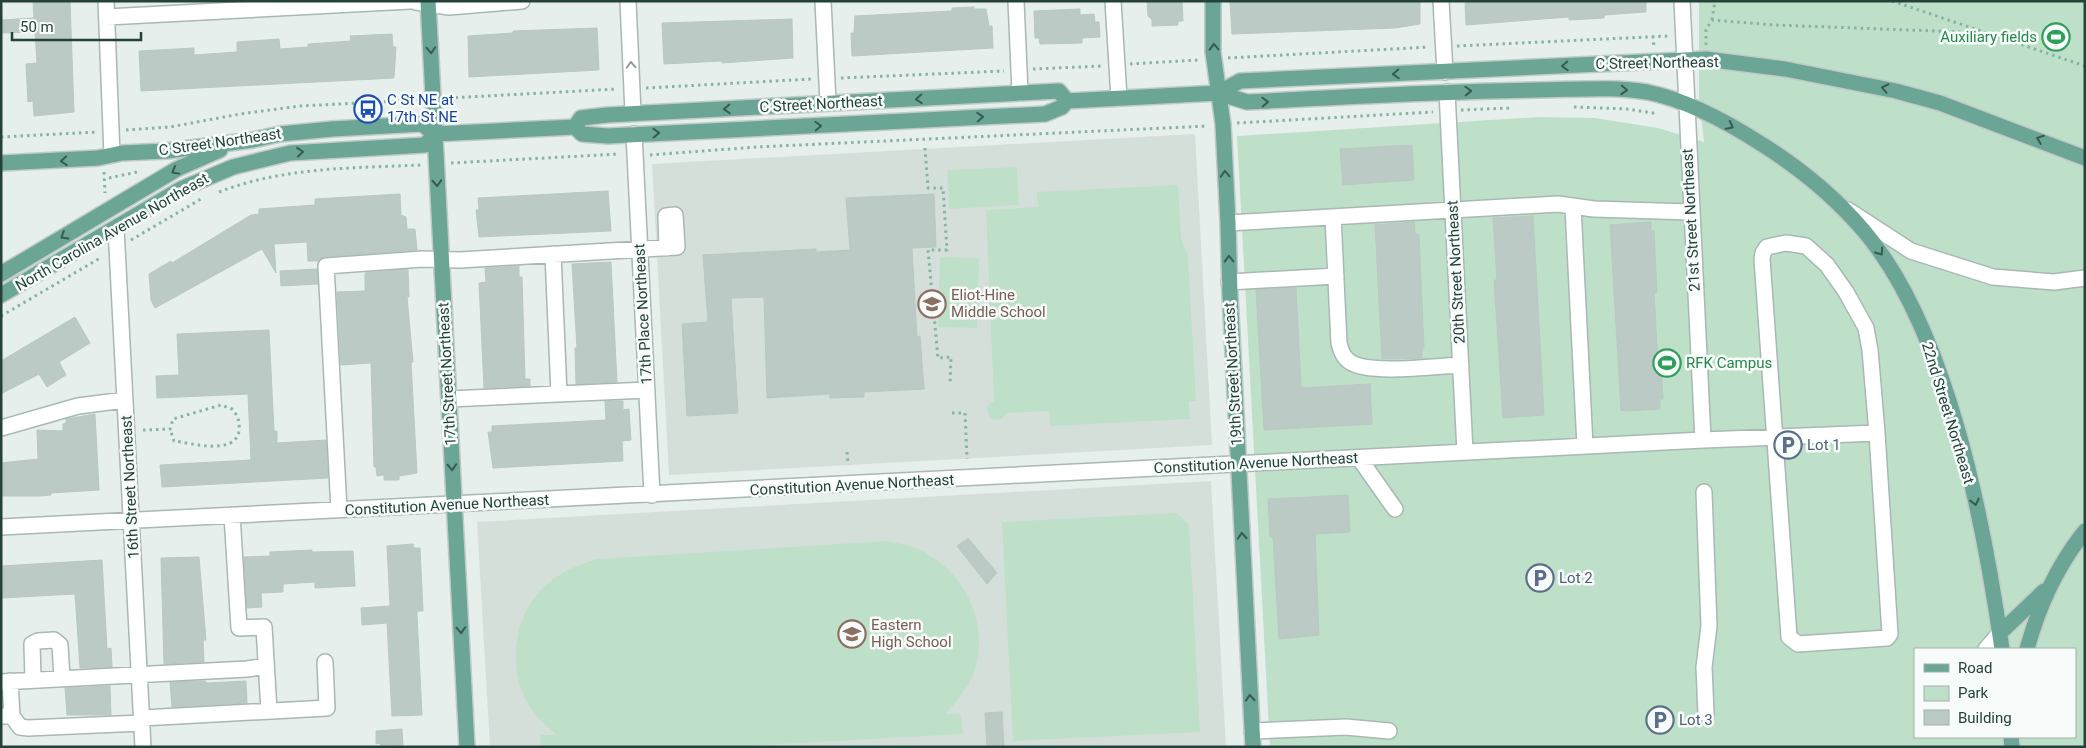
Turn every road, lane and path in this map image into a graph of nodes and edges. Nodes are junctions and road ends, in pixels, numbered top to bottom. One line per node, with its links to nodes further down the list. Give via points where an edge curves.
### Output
1 (106, 1): 15 (street)
2 (410, 1): 13 (street); 14 (street)
3 (522, 1): 13 (street, via 449,7)
4 (628, 1): 43 (street, one-way to 4)
5 (823, 1): 40 (street)
6 (1016, 1): 34 (street)
7 (1114, 1): 36 (street)
8 (1213, 1): 35 (main road, 19th Street Northeast, one-way to 8)
9 (1442, 1): 28 (street)
10 (1682, 1): 25 (street, 21st Street Northeast)
11 (1714, 1): 16 (path)
12 (1892, 1): 19 (path)
13 (428, 2): 49 (main road, 17th Street Northeast, one-way to 49)
14 (260, 4): 15 (street)
15 (107, 17): 55 (street)
16 (1712, 20): 17 (path); 19 (path)
17 (1706, 30): 18 (path); 21 (path)
18 (1698, 33)
19 (1990, 33): 26 (path)
20 (1667, 36): 22 (path)
21 (1706, 45)
22 (1455, 46)
23 (1431, 47): 24 (path)
24 (1223, 59)
25 (1684, 60): 28 (main road, C Street Northeast, one-way to 28); 41 (street, 21st Street Northeast); 57 (main road, C Street Northeast, one-way to 25, via 1940,103 1896,91 1785,69 1706,59)
26 (2085, 66)
27 (1008, 70): 29 (path)
28 (1445, 72): 35 (main road, C Street Northeast, one-way to 35, via 1240,81)
29 (838, 78)
30 (814, 79): 31 (path)
31 (642, 88)
32 (619, 89): 37 (path)
33 (1447, 92): 35 (main road, C Street Northeast, one-way to 33, via 1247,102); 41 (main road, C Street Northeast, one-way to 41, via 1620,90 1651,93); 70 (street, 20th Street Northeast)
34 (1020, 93): 39 (main road, C Street Northeast, via 1059,91); 40 (main road, C Street Northeast, one-way to 40)
35 (1218, 93): 36 (main road, C Street Northeast); 74 (main road, 19th Street Northeast, one-way to 35, via 1223,124)
36 (1119, 98): 39 (main road, C Street Northeast)
37 (441, 99)
38 (422, 100): 47 (path, via 300,106 170,128)
39 (1067, 101): 50 (main road, C Street Northeast, one-way to 39, via 1045,114 1062,107)
40 (828, 103): 43 (main road, C Street Northeast, one-way to 43)
41 (1686, 106): 68 (main road, 22nd Street Northeast, one-way to 68, via 1744,133 1788,161); 72 (street, 21st Street Northeast)
42 (1434, 112): 44 (path)
43 (633, 113): 46 (main road, C Street Northeast, via 581,118)
44 (1235, 123)
45 (1203, 126): 56 (path, via 765,147)
46 (575, 127): 49 (main road, C Street Northeast); 50 (main road, C Street Northeast, via 582,134)
47 (120, 130)
48 (99, 132): 51 (path)
49 (435, 134): 52 (main road, C Street Northeast, via 422,124 412,124 301,131); 58 (main road, C Street Northeast, one-way to 49, via 297,152 425,145); 81 (main road, 17th Street Northeast, one-way to 81)
50 (634, 134): 78 (street, 17th Place Northeast)
51 (1, 137)
52 (253, 140): 55 (main road, C Street Northeast); 71 (main road, North Carolina Avenue Northeast, one-way to 71, via 195,160)
53 (925, 148): 89 (path, via 928,188 943,188 947,250 928,250 938,358 951,357)
54 (624, 154): 60 (path)
55 (112, 155): 59 (main road, C Street Northeast, one-way to 59, via 42,163); 71 (path, via 104,163)
56 (644, 156)
57 (2085, 158)
58 (252, 162): 75 (main road, North Carolina Avenue Northeast, via 198,180)
59 (1, 163)
60 (445, 164)
61 (424, 165): 66 (path, via 291,173 262,178)
62 (136, 166): 63 (path)
63 (137, 172): 64 (path); 65 (path)
64 (137, 177)
65 (109, 178)
66 (217, 193)
67 (209, 196): 76 (path)
68 (1838, 203): 84 (street, via 1911,251 1993,277 2054,282); 118 (main road, 22nd Street Northeast, one-way to 118, via 1865,232 1889,266 1928,346 1946,394 1968,474)
69 (1573, 207): 70 (street, via 1558,204); 72 (street); 101 (street)
70 (1453, 210): 73 (street); 88 (street, 20th Street Northeast)
71 (106, 211): 82 (main road, North Carolina Avenue Northeast, one-way to 82)
72 (1691, 212): 100 (street, 21st Street Northeast)
73 (1333, 217): 74 (street); 83 (street)
74 (1228, 223): 85 (main road, 19th Street Northeast, one-way to 74)
75 (116, 228): 86 (main road, North Carolina Avenue Northeast); 93 (street, 16th Street Northeast)
76 (127, 242)
77 (667, 248): 78 (street)
78 (640, 249): 79 (street); 90 (street, 17th Place Northeast)
79 (553, 254): 81 (street); 91 (street)
80 (102, 257): 87 (path)
81 (441, 259): 92 (main road, 17th Street Northeast); 112 (street, via 326,266)
82 (1, 274)
83 (1336, 276): 85 (street); 88 (street, via 1340,348 1349,362 1375,369)
84 (2085, 278)
85 (1229, 282): 106 (main road, 19th Street Northeast)
86 (1, 295)
87 (1, 316)
88 (1461, 365): 103 (street, 20th Street Northeast)
89 (950, 382)
90 (647, 390): 91 (street); 109 (street, 17th Place Northeast)
91 (559, 394): 92 (street)
92 (449, 399): 110 (main road, 17th Street Northeast, one-way to 110)
93 (125, 400): 95 (street, via 78,406); 114 (street, 16th Street Northeast)
94 (952, 413): 105 (path, via 964,413)
95 (1, 428)
96 (170, 428): 96 (path, via 173,419 221,405 232,409 240,425 237,438 221,447 174,441); 97 (path)
97 (144, 430)
98 (1877, 433): 99 (street, Constitution Avenue Northeast); 99 (street, via 1866,328 1827,265 1806,246 1786,243 1767,247 1763,253); 99 (street, via 1890,634 1887,638 1798,644 1790,637 1788,628)
99 (1774, 438): 100 (street, Constitution Avenue Northeast)
100 (1703, 440): 101 (street, Constitution Avenue Northeast)
101 (1585, 446): 103 (street, Constitution Avenue Northeast)
102 (847, 452): 107 (path)
103 (1465, 452): 104 (street, Constitution Avenue Northeast)
104 (1359, 458): 106 (street, Constitution Avenue Northeast); 111 (street)
105 (967, 459)
106 (1238, 464): 109 (street, Constitution Avenue Northeast); 133 (main road, 19th Street Northeast, one-way to 106)
107 (848, 465)
108 (1704, 492): 129 (street, via 1709,626 1704,667)
109 (652, 495): 110 (street, Constitution Avenue Northeast)
110 (454, 504): 112 (street, Constitution Avenue Northeast); 135 (main road, 17th Street Northeast, one-way to 135)
111 (1395, 509)
112 (339, 510): 113 (street, Constitution Avenue Northeast)
113 (232, 515): 114 (street, Constitution Avenue Northeast); 123 (street, via 239,628 264,627)
114 (131, 520): 115 (street, Constitution Avenue Northeast); 124 (street, 16th Street Northeast)
115 (1, 527)
116 (2085, 531): 117 (main road)
117 (2049, 586): 118 (main road); 121 (main road)
118 (2000, 633): 119 (street); 120 (main road, 22nd Street Northeast)
119 (1987, 648)
120 (2002, 648)
121 (2027, 648)
122 (325, 662): 128 (street, via 328,708)
123 (266, 666): 124 (street); 128 (street)
124 (140, 674): 125 (street); 131 (street, 16th Street Northeast)
125 (62, 678): 126 (street); 126 (street, via 60,645 57,641 46,640 32,644)
126 (33, 680): 127 (street)
127 (6, 681): 130 (street)
128 (269, 711): 131 (street)
129 (1706, 714)
130 (6, 716): 131 (street, via 20,727 28,728)
131 (142, 721): 134 (street, 16th Street Northeast)
132 (1390, 731): 133 (street, via 1346,727)
133 (1253, 739)
134 (144, 747)
135 (467, 747)

